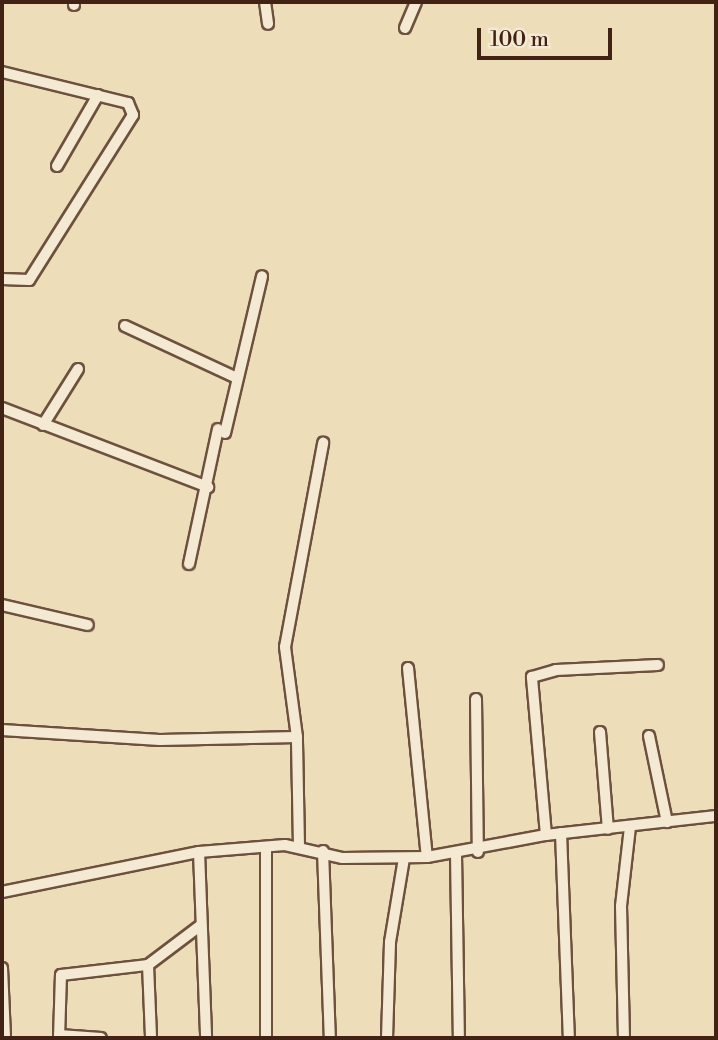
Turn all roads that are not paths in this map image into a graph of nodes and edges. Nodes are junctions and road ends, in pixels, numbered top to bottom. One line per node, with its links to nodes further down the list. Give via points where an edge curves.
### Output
1 (265, 2): 3 (street)
2 (416, 2): 4 (street)
3 (268, 24)
4 (405, 28)
5 (2, 72): 6 (street)
6 (98, 95): 7 (street); 9 (street, via 128,103 134,115 29,280)
7 (57, 166)
8 (262, 276): 12 (street)
9 (2, 279)
10 (125, 326): 12 (street)
11 (78, 369): 14 (street)
12 (235, 377): 16 (street)
13 (2, 408): 14 (street)
14 (43, 425): 16 (street)
15 (323, 443): 26 (street, via 285,646)
16 (208, 487): 17 (street)
17 (189, 564)
18 (2, 605): 19 (street)
19 (88, 625)
20 (658, 665): 32 (street, via 556,670 532,677)
21 (408, 668): 39 (street)
22 (476, 699): 37 (street)
23 (2, 730): 26 (street, via 160,740)
24 (600, 732): 30 (street)
25 (649, 736): 28 (street)
26 (297, 737): 33 (street)
27 (716, 816): 28 (street)
28 (667, 822): 29 (street)
29 (630, 827): 30 (street); 55 (street, via 621,906)
30 (608, 829): 31 (street)
31 (561, 834): 32 (street); 54 (street)
32 (546, 835): 37 (street)
33 (299, 846): 34 (street); 35 (street)
34 (266, 847): 36 (street); 50 (street)
35 (323, 851): 40 (street, via 342,858); 51 (street)
36 (199, 852): 41 (street); 42 (street)
37 (478, 852): 38 (street)
38 (456, 854): 39 (street); 53 (street)
39 (427, 857): 40 (street)
40 (404, 858): 52 (street, via 390,942)
41 (2, 892)
42 (201, 925): 43 (street); 49 (street)
43 (149, 965): 45 (street, via 61,975); 48 (street)
44 (2, 968): 46 (street)
45 (59, 1037): 47 (street)
46 (5, 1038)
47 (101, 1038)
48 (151, 1038)
49 (206, 1038)
50 (267, 1038)
51 (330, 1038)
52 (387, 1038)
53 (459, 1038)
54 (569, 1038)
55 (624, 1038)

